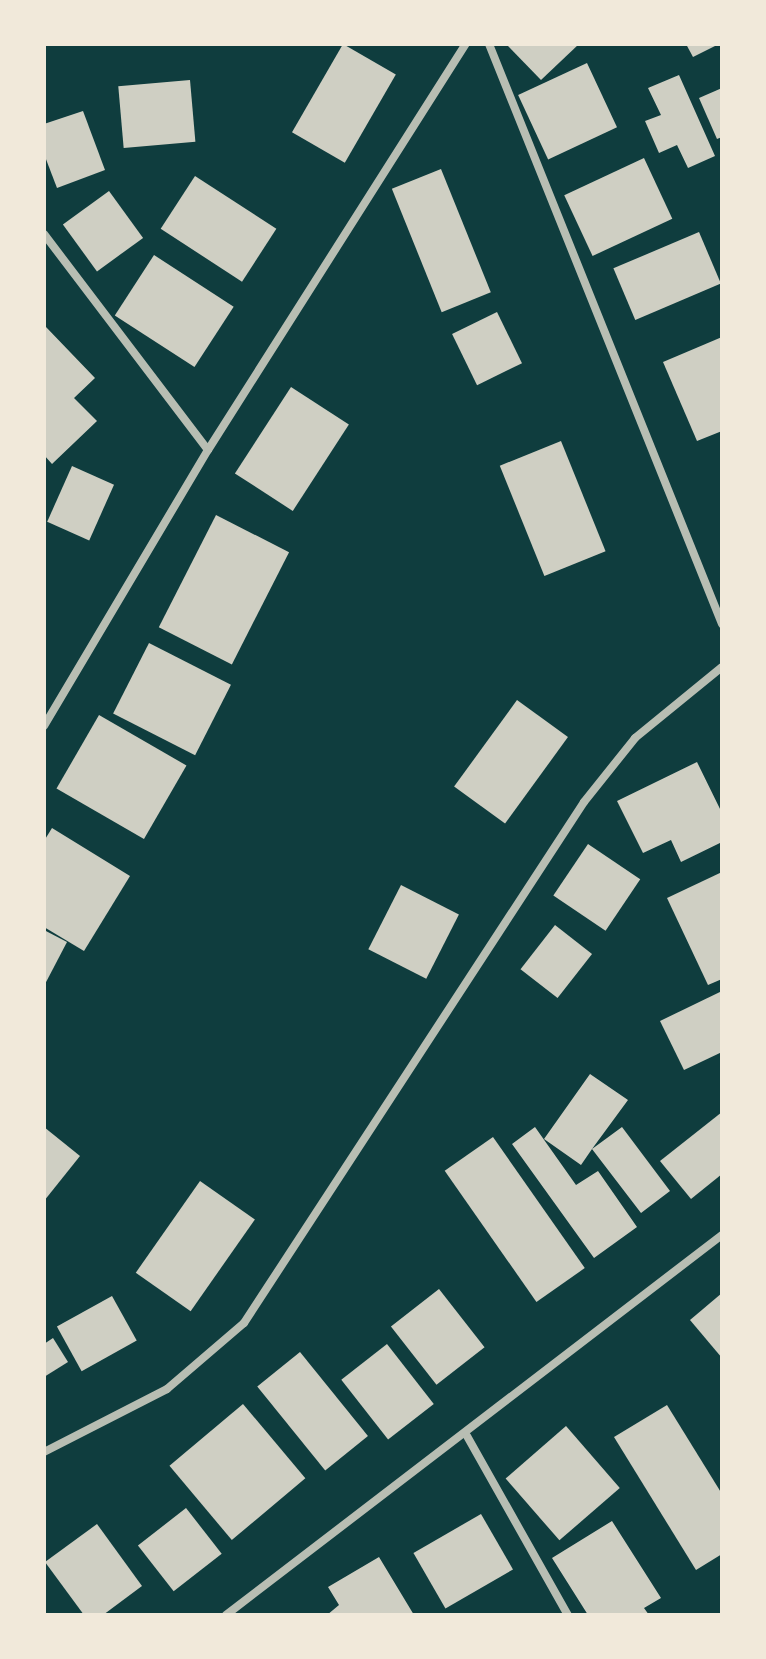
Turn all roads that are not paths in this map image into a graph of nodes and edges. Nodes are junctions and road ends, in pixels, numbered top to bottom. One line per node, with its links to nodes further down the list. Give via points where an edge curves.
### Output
1 (466, 44): 4 (street)
2 (489, 44): 5 (street)
3 (44, 234): 4 (street)
4 (208, 450): 7 (street)
5 (722, 624)
6 (722, 667): 10 (street, via 635,738 584,802 244,1323 167,1389)
7 (44, 726)
8 (722, 1235): 9 (street)
9 (467, 1436): 11 (street); 12 (street)
10 (44, 1452)
11 (226, 1615)
12 (568, 1615)

